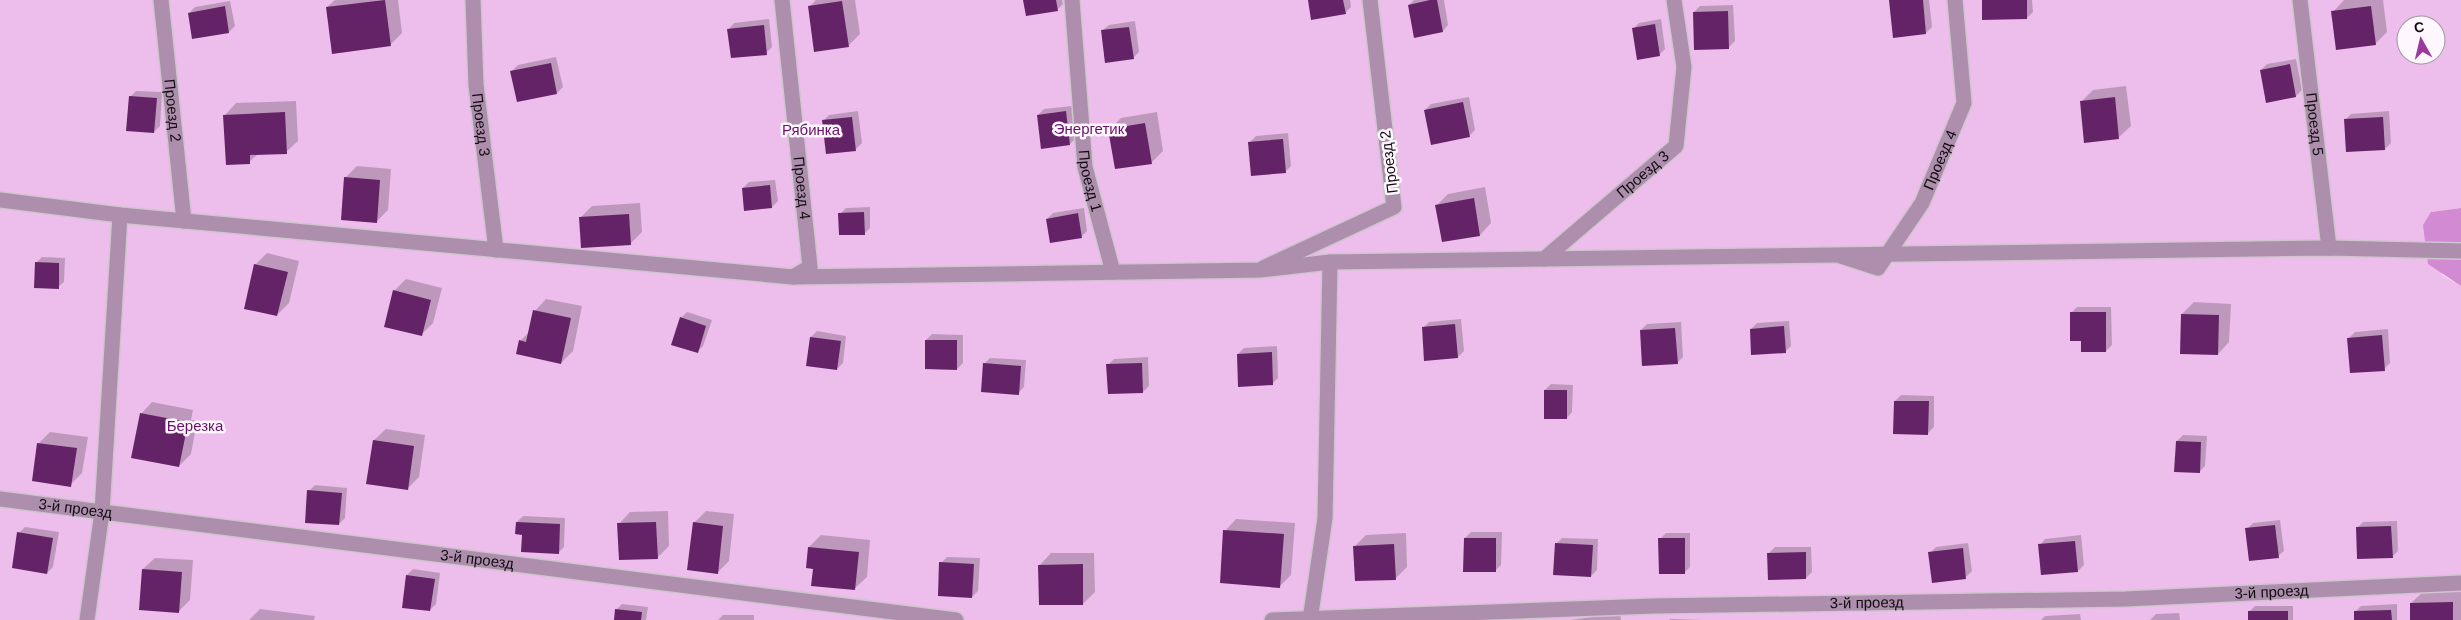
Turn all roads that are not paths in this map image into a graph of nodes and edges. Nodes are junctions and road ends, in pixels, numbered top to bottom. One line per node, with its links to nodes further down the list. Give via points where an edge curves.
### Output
1 (161, 0): 11 (street, Проезд 2)
2 (473, 0): 13 (street, Проезд 3, via 476,85)
3 (782, 0): 20 (street, Проезд 4, via 810,268)
4 (1072, 0): 19 (street, Проезд 1, via 1085,167)
5 (1370, 0): 18 (street, Проезд 2, via 1394,207)
6 (1674, 0): 16 (street, Проезд 3, via 1684,67 1676,146)
7 (1954, 0): 15 (street, Проезд 4, via 1964,103 1922,203)
8 (2300, 0): 12 (street, Проезд 5)
9 (0, 200): 10 (street)
10 (120, 215): 11 (street); 22 (street)
11 (184, 221): 13 (street)
12 (2329, 248): 14 (street); 15 (street)
13 (496, 250): 20 (street)
14 (2461, 251)
15 (1887, 254): 16 (street)
16 (1544, 260): 17 (street)
17 (1330, 262): 18 (street); 27 (street, via 1325,518)
18 (1260, 270): 19 (street)
19 (1113, 272): 20 (street)
20 (793, 277)
21 (0, 499): 22 (street, 3-й проезд)
22 (102, 512): 24 (street); 25 (street, 3-й проезд)
23 (2461, 583): 27 (street, 3-й проезд, via 2125,599 1652,606)
24 (87, 620)
25 (956, 620)
26 (1272, 620): 27 (street, 3-й проезд)
27 (1310, 620)

